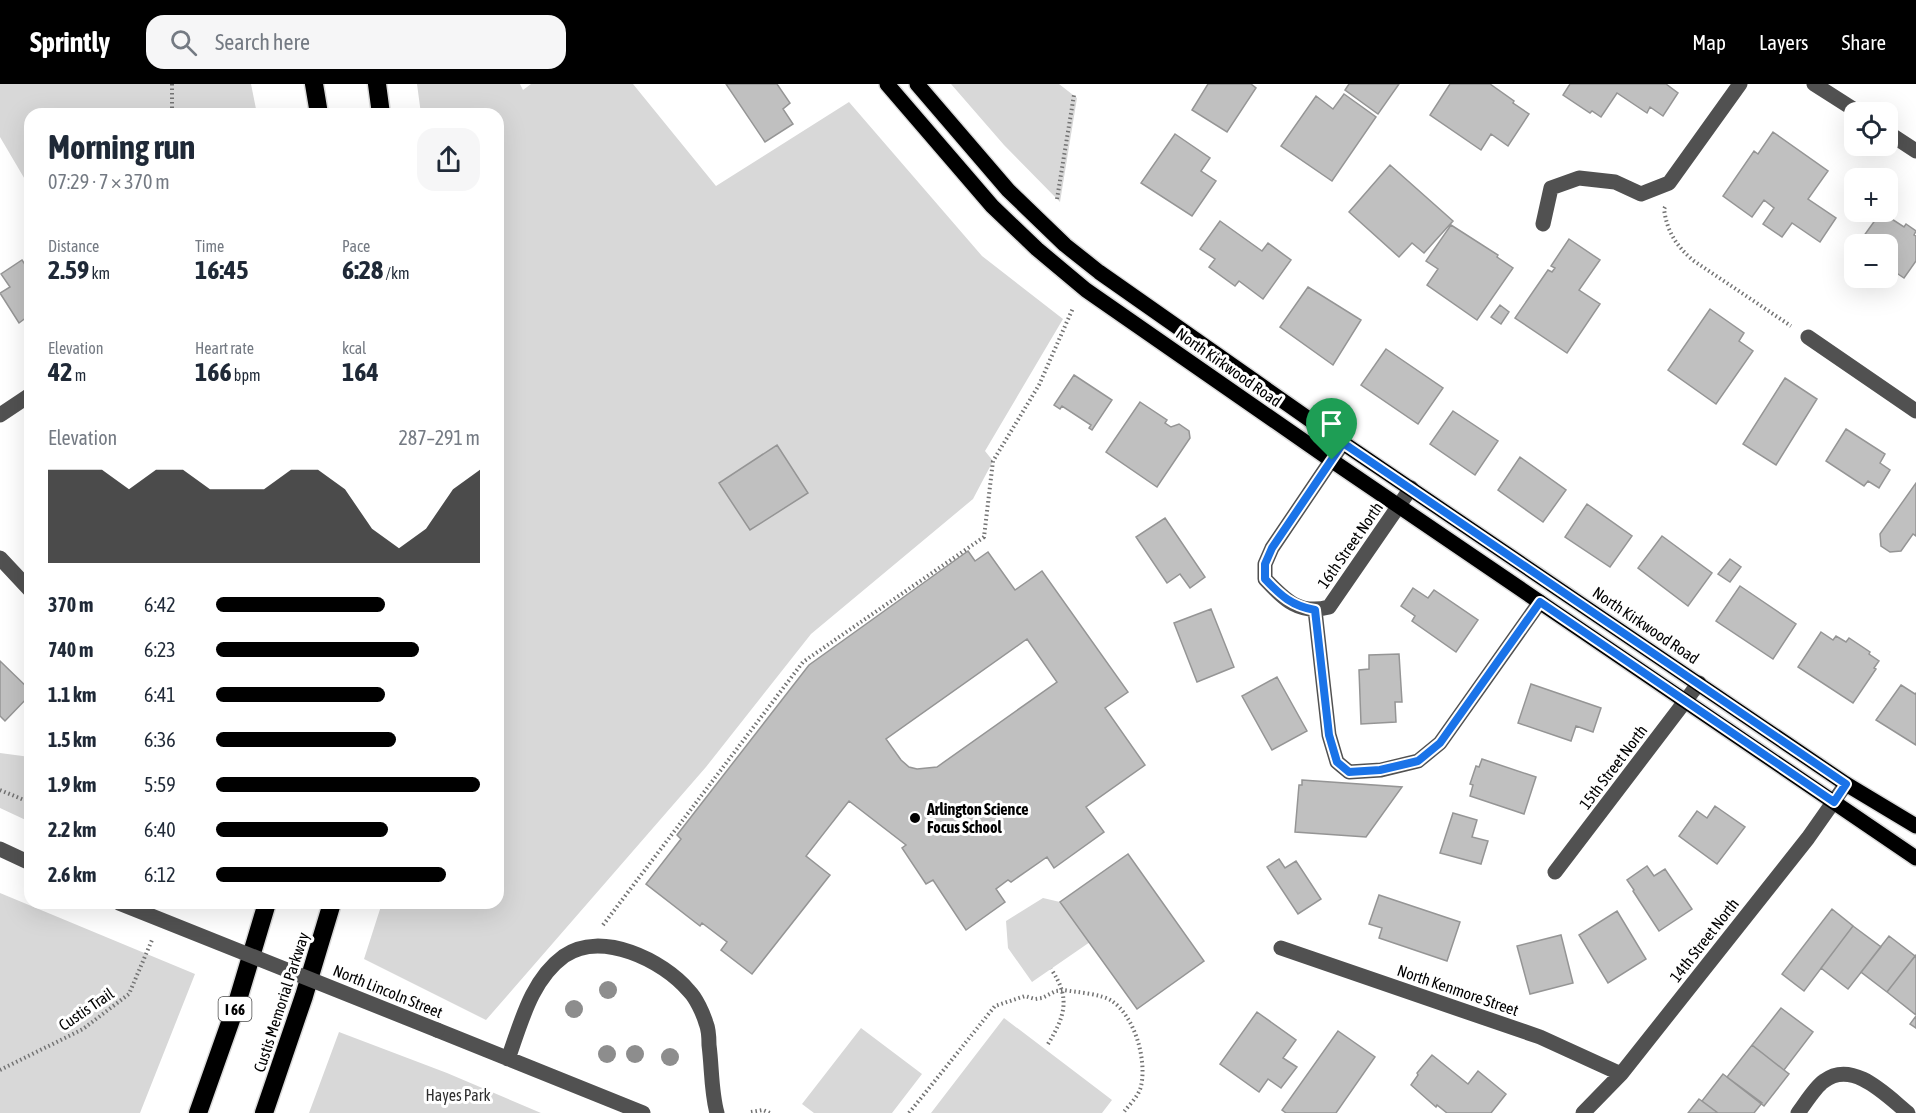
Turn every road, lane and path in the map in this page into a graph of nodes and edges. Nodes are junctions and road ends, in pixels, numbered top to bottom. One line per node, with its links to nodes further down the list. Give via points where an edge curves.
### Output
1 (172, 84): 10 (path)
2 (314, 84): 11 (highway)
3 (377, 84): 12 (highway)
4 (888, 84): 24 (main road, North Kirkwood Road, via 992,206 1037,249 1086,290)
5 (917, 84): 23 (main road, North Kirkwood Road, via 1008,190 1065,245)
6 (1740, 84): 17 (street, via 1669,183 1641,194 1615,182 1580,177 1551,188)
7 (1814, 84): 9 (street)
8 (1074, 95): 15 (path)
9 (1844, 103)
10 (172, 108)
11 (318, 108)
12 (380, 108)
13 (1898, 139): 14 (street)
14 (1916, 151)
15 (1057, 200)
16 (1668, 203): 19 (path, via 1664,209 1666,225 1680,250)
17 (1543, 224)
18 (1073, 308): 46 (path, via 1039,386 993,460 984,537 803,662)
19 (1808, 337): 21 (street)
20 (24, 399): 22 (street)
21 (1916, 411)
22 (0, 415)
23 (1343, 443): 24 (street, 16th Street North); 25 (main road, North Kirkwood Road)
24 (1332, 460): 26 (main road, North Kirkwood Road); 30 (street, 16th Street North, via 1265,564 1265,579 1278,592 1299,607)
25 (1411, 488): 26 (street, 16th Street North); 31 (main road, North Kirkwood Road)
26 (1399, 506): 29 (main road, North Kirkwood Road); 30 (street, 16th Street North, via 1329,606)
27 (0, 558): 28 (street)
28 (24, 584)
29 (1540, 602): 30 (street, via 1440,743 1418,761 1349,772 1337,762 1329,735); 32 (main road, North Kirkwood Road)
30 (1315, 610)
31 (1699, 683): 32 (street, 15th Street North); 33 (main road, North Kirkwood Road)
32 (1686, 700): 36 (main road, North Kirkwood Road); 41 (street, 15th Street North)
33 (1846, 784): 36 (street, 14th Street North); 37 (main road, North Kirkwood Road)
34 (0, 790): 35 (path)
35 (24, 800)
36 (1834, 802): 39 (main road, North Kirkwood Road); 53 (street, 14th Street North)
37 (1916, 826)
38 (0, 849): 40 (street)
39 (1916, 858)
40 (24, 860)
41 (1554, 872)
42 (134, 909): 51 (street, North Lincoln Street, bridge)
43 (265, 909): 55 (highway, I 66)
44 (330, 909): 56 (highway, Custis Memorial Parkway)
45 (154, 933): 52 (path, Custis Trail, via 129,994 83,1029)
46 (586, 946): 51 (street, via 564,956 546,973 528,1003); 58 (street, via 615,948 655,962 690,992 707,1024)
47 (1281, 948): 53 (street, North Kenmore Street, via 1540,1037)
48 (1052, 969): 49 (path)
49 (1063, 990): 50 (path, via 1063,1015); 60 (path, via 1042,998 1025,996 994,1006); 61 (path, via 1110,999 1137,1038 1143,1067 1141,1087)
50 (1048, 1044)
51 (508, 1059): 57 (street, North Lincoln Street)
52 (0, 1071)
53 (1621, 1074): 62 (street, 14th Street North)
54 (751, 1112): 59 (path)
55 (198, 1113)
56 (264, 1113)
57 (643, 1113)
58 (717, 1113)
59 (770, 1113)
60 (909, 1113)
61 (1123, 1113)
62 (1583, 1113)
63 (1798, 1113): 64 (street, via 1824,1081 1839,1074 1865,1079)
64 (1908, 1113)

